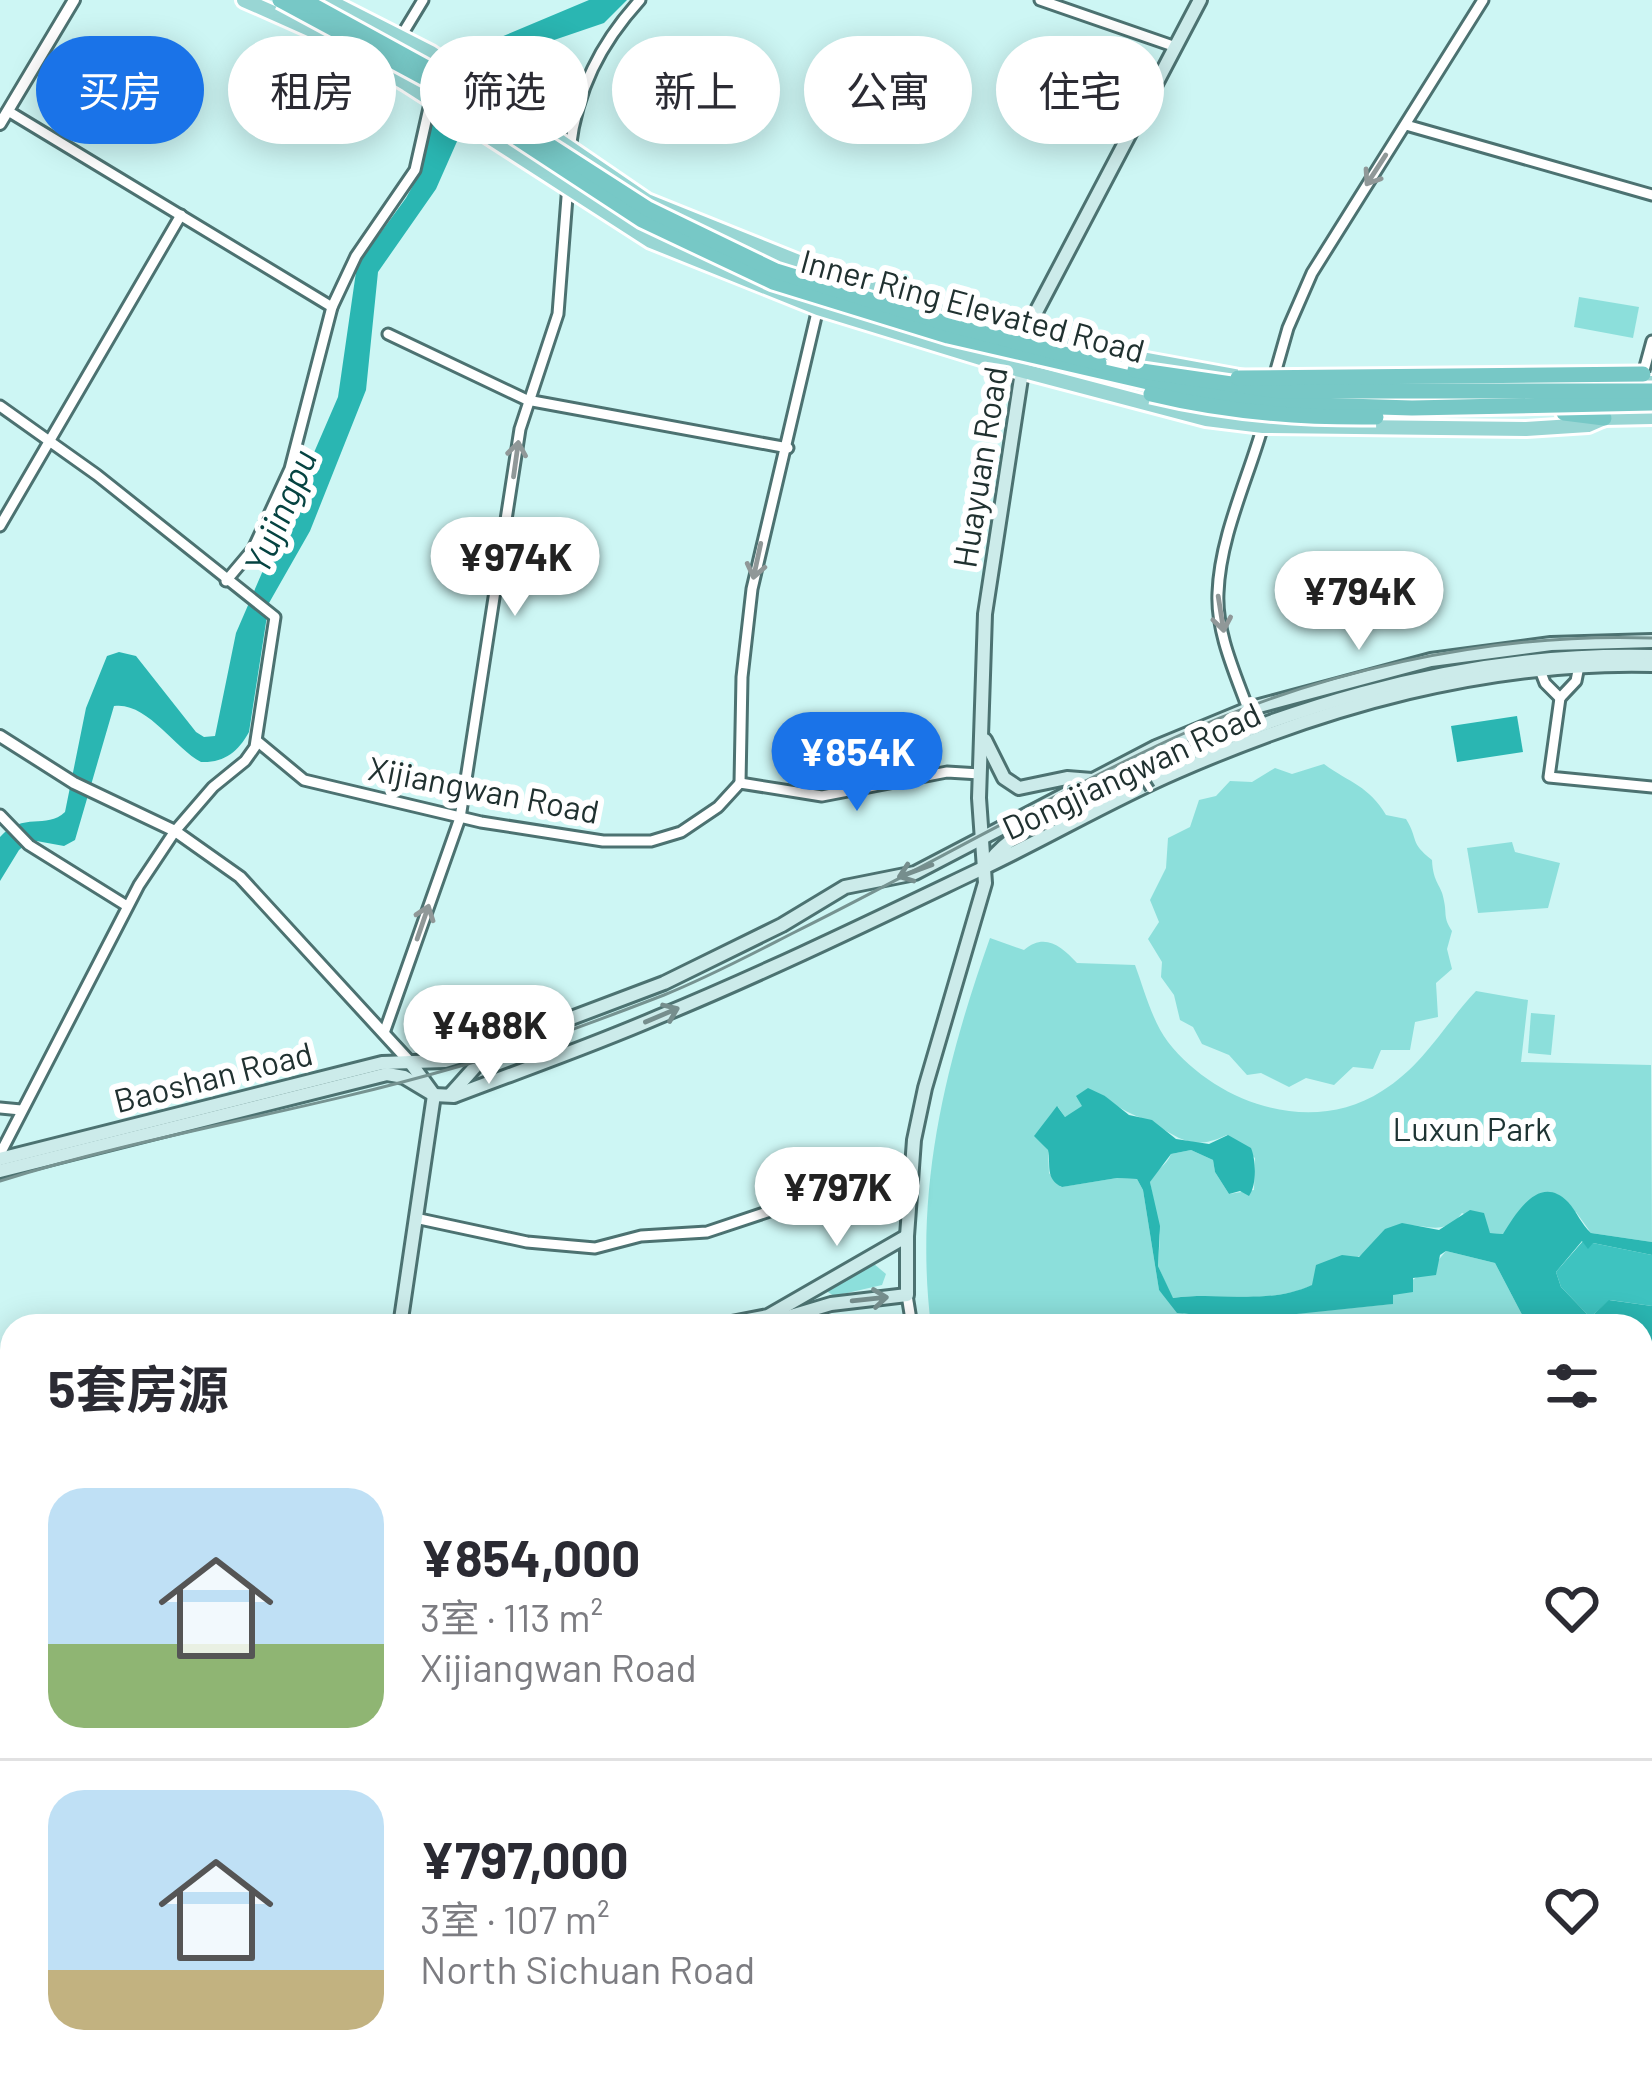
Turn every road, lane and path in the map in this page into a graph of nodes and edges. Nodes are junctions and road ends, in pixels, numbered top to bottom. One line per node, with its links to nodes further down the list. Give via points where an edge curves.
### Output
1 (74, 0): 15 (street)
2 (244, 0): 11 (main road)
3 (280, 0): 29 (highway, Inner Ring Elevated Road, bridge, via 432,82 643,220 773,282)
4 (303, 0): 31 (highway, Inner Ring Elevated Road, bridge, via 439,75 648,209 776,271 977,331 1105,364 1280,391)
5 (327, 0): 12 (main road)
6 (423, 0): 12 (street)
7 (640, 0): 20 (street, via 593,62)
8 (1040, 0): 14 (street)
9 (1200, 0): 14 (main road, Huayuan Road)
10 (1483, 0): 17 (street)
11 (325, 36)
12 (399, 38): 13 (street); 20 (main road)
13 (396, 43)
14 (1173, 46): 27 (main road, Huayuan Road)
15 (8, 111): 16 (street); 23 (street)
16 (0, 124)
17 (1406, 125): 22 (street); 32 (street, one-way to 32, via 1312,273)
18 (422, 144): 24 (street, via 415,170 356,256)
19 (500, 144): 21 (main road)
20 (570, 148): 21 (street); 27 (main road, via 647,201 728,236)
21 (567, 190): 25 (main road, via 651,241); 33 (street, via 558,314)
22 (1652, 195)
23 (181, 215): 24 (street); 39 (street)
24 (332, 308): 42 (street, via 290,469 253,549)
25 (818, 308): 30 (main road); 40 (street)
26 (388, 334): 33 (street)
27 (1027, 339): 30 (main road, Huayuan Road); 32 (main road)
28 (1652, 341): 31 (street)
29 (1050, 363): 34 (highway, Inner Ring Elevated Road, bridge, via 1281,404); 37 (highway, bridge, via 1207,408 1315,418)
30 (1020, 370): 38 (main road); 49 (main road, Huayuan Road, via 988,583)
31 (1650, 381): 32 (main road)
32 (1273, 383): 38 (street)
33 (527, 400): 40 (street); 58 (street, one-way to 33)
34 (1652, 403)
35 (0, 406): 39 (street)
36 (1652, 417): 37 (main road)
37 (1604, 418): 38 (main road, via 1526,429)
38 (1263, 426): 48 (street, one-way to 48, via 1218,595)
39 (47, 440): 41 (street); 42 (street)
40 (788, 448): 55 (street, one-way to 55, via 752,589)
41 (0, 526)
42 (226, 581): 51 (street, via 273,616)
43 (1652, 641): 48 (main road, via 1431,660)
44 (1652, 661): 45 (main road, Dongjiangwan Road); 62 (main road, Dongjiangwan Road, via 1587,656 1498,665 1324,704 1132,778 1020,834)
45 (1579, 666): 46 (main road, Dongjiangwan Road); 47 (street)
46 (1540, 670): 47 (street); 62 (main road, Dongjiangwan Road, via 1401,693 1284,728)
47 (1560, 698): 56 (street, via 1550,777)
48 (1248, 710): 54 (main road)
49 (982, 733): 53 (main road, Huayuan Road); 54 (main road, via 995,766 1019,788)
50 (0, 736): 60 (street, via 74,783)
51 (257, 741): 58 (street, Xijiangwan Road, via 304,779); 60 (street)
52 (1140, 773): 57 (street, bridge)
53 (980, 774): 55 (street, via 947,772 822,796); 61 (main road, Huayuan Road)
54 (1094, 781): 61 (main road)
55 (740, 783): 58 (street, Xijiangwan Road, via 706,816 651,841 580,839)
56 (1652, 787)
57 (1150, 790)
58 (460, 818): 64 (street, one-way to 58)
59 (4, 823): 63 (street)
60 (176, 831): 63 (street); 64 (street, via 241,877)
61 (981, 841): 62 (main road, Huayuan Road); 65 (main road, Dongjiangwan Road, one-way to 65, via 909,875 849,885 682,975)
62 (986, 867): 69 (main road, Dongjiangwan Road, one-way to 62, via 657,1018); 74 (main road, via 925,1088)
63 (127, 906): 71 (street)
64 (384, 1033): 66 (street)
65 (493, 1046): 66 (main road, Dongjiangwan Road, via 438,1062); 69 (main road, Dongjiangwan Road)
66 (409, 1061): 67 (main road, Baoshan Road); 68 (main road); 72 (main road, Baoshan Road)
67 (380, 1076): 68 (main road, via 404,1077); 73 (main road, Baoshan Road)
68 (434, 1095): 69 (main road, Dongjiangwan Road); 75 (main road)
69 (449, 1096)
70 (0, 1108): 71 (street)
71 (21, 1110): 72 (street)
72 (0, 1156)
73 (0, 1171)
74 (911, 1172): 75 (street, via 707,1232 595,1248); 76 (main road)
75 (415, 1218): 80 (main road)
76 (907, 1236): 77 (main road); 78 (main road)
77 (820, 1286): 79 (main road, via 816,1300); 81 (main road)
78 (907, 1294): 79 (main road, one-way to 78); 83 (street)
79 (831, 1304): 82 (main road)
80 (402, 1314)
81 (767, 1314)
82 (798, 1314)
83 (910, 1314)

